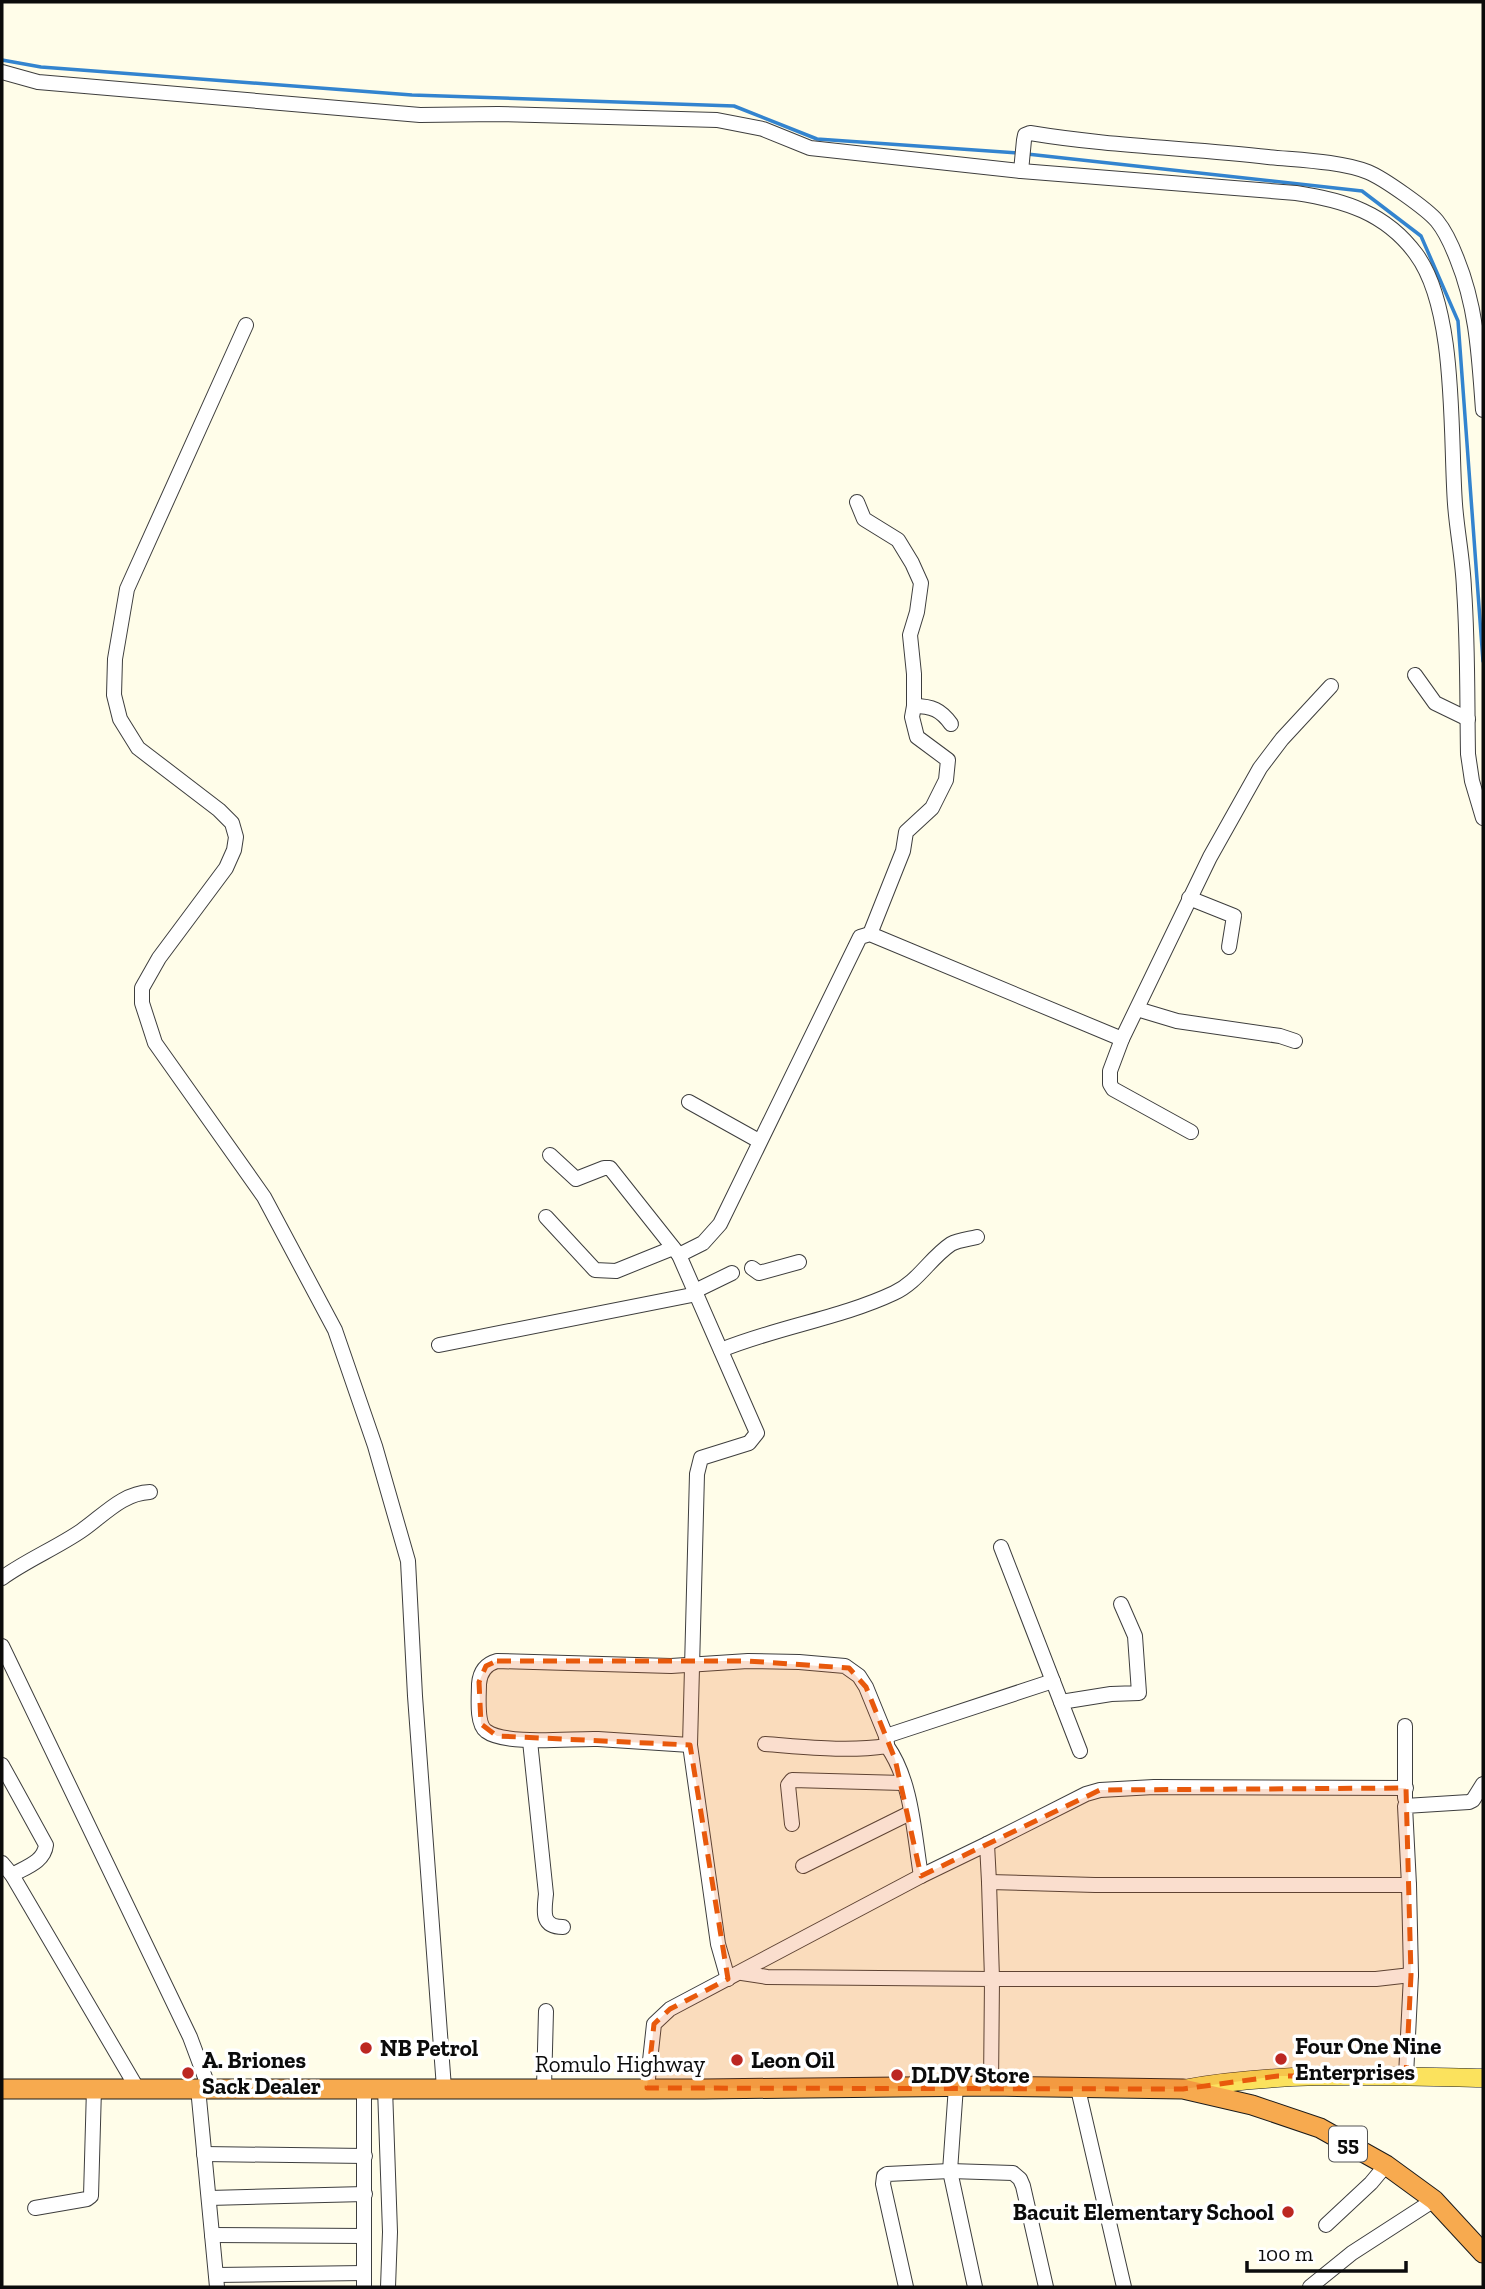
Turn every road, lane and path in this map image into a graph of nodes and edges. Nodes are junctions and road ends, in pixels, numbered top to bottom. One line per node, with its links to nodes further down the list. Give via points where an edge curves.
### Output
1 (2, 72): 2 (street, via 38,82 420,115 717,120 763,129 810,148)
2 (1021, 166): 4 (street, via 1025,135 1030,133 1073,141 1292,159 1370,173 1429,213 1455,253 1474,312); 9 (street, via 1331,199 1365,211 1412,249 1435,297 1448,358)
3 (246, 325): 71 (street, via 127,589 115,659 114,695 120,719 138,748 219,810 232,823 236,837 226,868 142,988 142,1003 155,1043 264,1197 335,1330 408,1561)
4 (1483, 410)
5 (857, 502): 8 (street, via 864,519 898,540 920,583 911,635)
6 (1415, 675): 9 (street, via 1435,703)
7 (1331, 687): 12 (street, via 1260,768)
8 (914, 706): 10 (street, via 937,709); 13 (street, via 918,737 948,760 946,780 932,808 906,832)
9 (1468, 719): 11 (street, via 1472,781)
10 (951, 724)
11 (1483, 818)
12 (1189, 898): 14 (street, via 1234,916); 15 (street)
13 (870, 934): 16 (street); 20 (street, via 860,937)
14 (1229, 947)
15 (1137, 1009): 16 (street); 17 (street, via 1177,1021)
16 (1122, 1039): 19 (street, via 1110,1071 1113,1089)
17 (1295, 1041)
18 (689, 1102): 20 (street)
19 (1191, 1132)
20 (760, 1141): 24 (street, via 720,1224 703,1243)
21 (550, 1155): 24 (street, via 576,1179 610,1168)
22 (546, 1216): 24 (street, via 595,1270 616,1270)
23 (977, 1237): 30 (street, via 952,1244 895,1293)
24 (676, 1251): 28 (street)
25 (799, 1262): 26 (street, via 759,1273)
26 (752, 1268)
27 (732, 1273): 28 (street)
28 (696, 1293): 29 (street); 30 (street)
29 (439, 1345)
30 (721, 1350): 36 (street, via 757,1433 749,1443 707,1454 698,1463)
31 (150, 1492): 33 (street, via 121,1501)
32 (1001, 1548): 37 (street)
33 (2, 1578)
34 (1121, 1605): 38 (street, via 1135,1636 1139,1693)
35 (2, 1646): 69 (street, via 190,2037)
36 (691, 1664): 40 (street, via 490,1663 479,1682 481,1724 497,1736); 41 (street, via 845,1666 866,1686); 43 (street)
37 (1053, 1681): 38 (street); 41 (street)
38 (1061, 1702): 44 (street)
39 (1405, 1726): 48 (street)
40 (530, 1741): 43 (street, via 597,1739); 58 (street, via 547,1894 544,1918 554,1927)
41 (887, 1741): 42 (street, via 871,1748); 46 (street)
42 (765, 1744)
43 (690, 1745): 60 (street, via 718,1944)
44 (1080, 1751)
45 (2, 1765): 54 (street, via 46,1844 36,1862)
46 (903, 1783): 50 (street); 51 (street, via 792,1780 788,1785)
47 (1483, 1784): 49 (street, via 1469,1802)
48 (1406, 1788): 49 (street); 52 (street, via 1100,1790)
49 (1405, 1806): 57 (street)
50 (911, 1813): 53 (street); 55 (street)
51 (792, 1824)
52 (987, 1844): 55 (street); 56 (street)
53 (803, 1866)
54 (6, 1869): 68 (street)
55 (920, 1876): 60 (street)
56 (989, 1882): 57 (street); 61 (street)
57 (1409, 1885): 59 (street)
58 (563, 1927)
59 (1411, 1975): 61 (street, via 1376,1979); 63 (street)
60 (735, 1976): 61 (street); 73 (street, via 670,2010 654,2024)
61 (992, 1979): 66 (street)
62 (546, 2011): 72 (street)
63 (1406, 2076): 64 (main road); 77 (main road, via 1278,2076)
64 (1483, 2078)
65 (956, 2086): 66 (highway, Romulo Highway / 55); 73 (highway, Romulo Highway / 55); 81 (street)
66 (991, 2086): 76 (highway, Romulo Highway / 55)
67 (94, 2088): 68 (highway, Romulo Highway / 55); 74 (highway, Romulo Highway / 55); 85 (street, via 91,2196)
68 (137, 2088): 69 (highway, Romulo Highway / 55)
69 (204, 2088): 75 (highway, Romulo Highway / 55); 78 (street)
70 (385, 2088): 71 (highway, Romulo Highway / 55); 75 (highway, Romulo Highway / 55); 92 (street)
71 (444, 2088): 72 (highway, Romulo Highway / 55)
72 (544, 2088): 73 (highway, Romulo Highway / 55)
73 (648, 2088)
74 (2, 2089)
75 (364, 2089): 79 (street)
76 (1078, 2089): 77 (highway, Romulo Highway / 55); 96 (street)
77 (1183, 2089): 80 (highway, Romulo Highway / 55, via 1252,2105 1320,2128)
78 (205, 2154): 79 (street); 83 (street)
79 (365, 2156): 82 (street)
80 (1386, 2165): 84 (highway, Romulo Highway / 55); 86 (street)
81 (950, 2171): 93 (street, via 884,2176); 94 (street); 95 (street, via 1017,2175)
82 (365, 2194): 83 (street); 88 (street)
83 (209, 2198): 87 (street)
84 (1434, 2200): 89 (highway, Romulo Highway / 55); 97 (street, via 1352,2253)
85 (35, 2208)
86 (1326, 2225)
87 (212, 2235): 88 (street); 91 (street)
88 (364, 2236): 90 (street)
89 (1483, 2253)
90 (364, 2280): 91 (street)
91 (216, 2281)
92 (388, 2287)
93 (906, 2287)
94 (975, 2287)
95 (1046, 2287)
96 (1124, 2287)
97 (1310, 2287)

